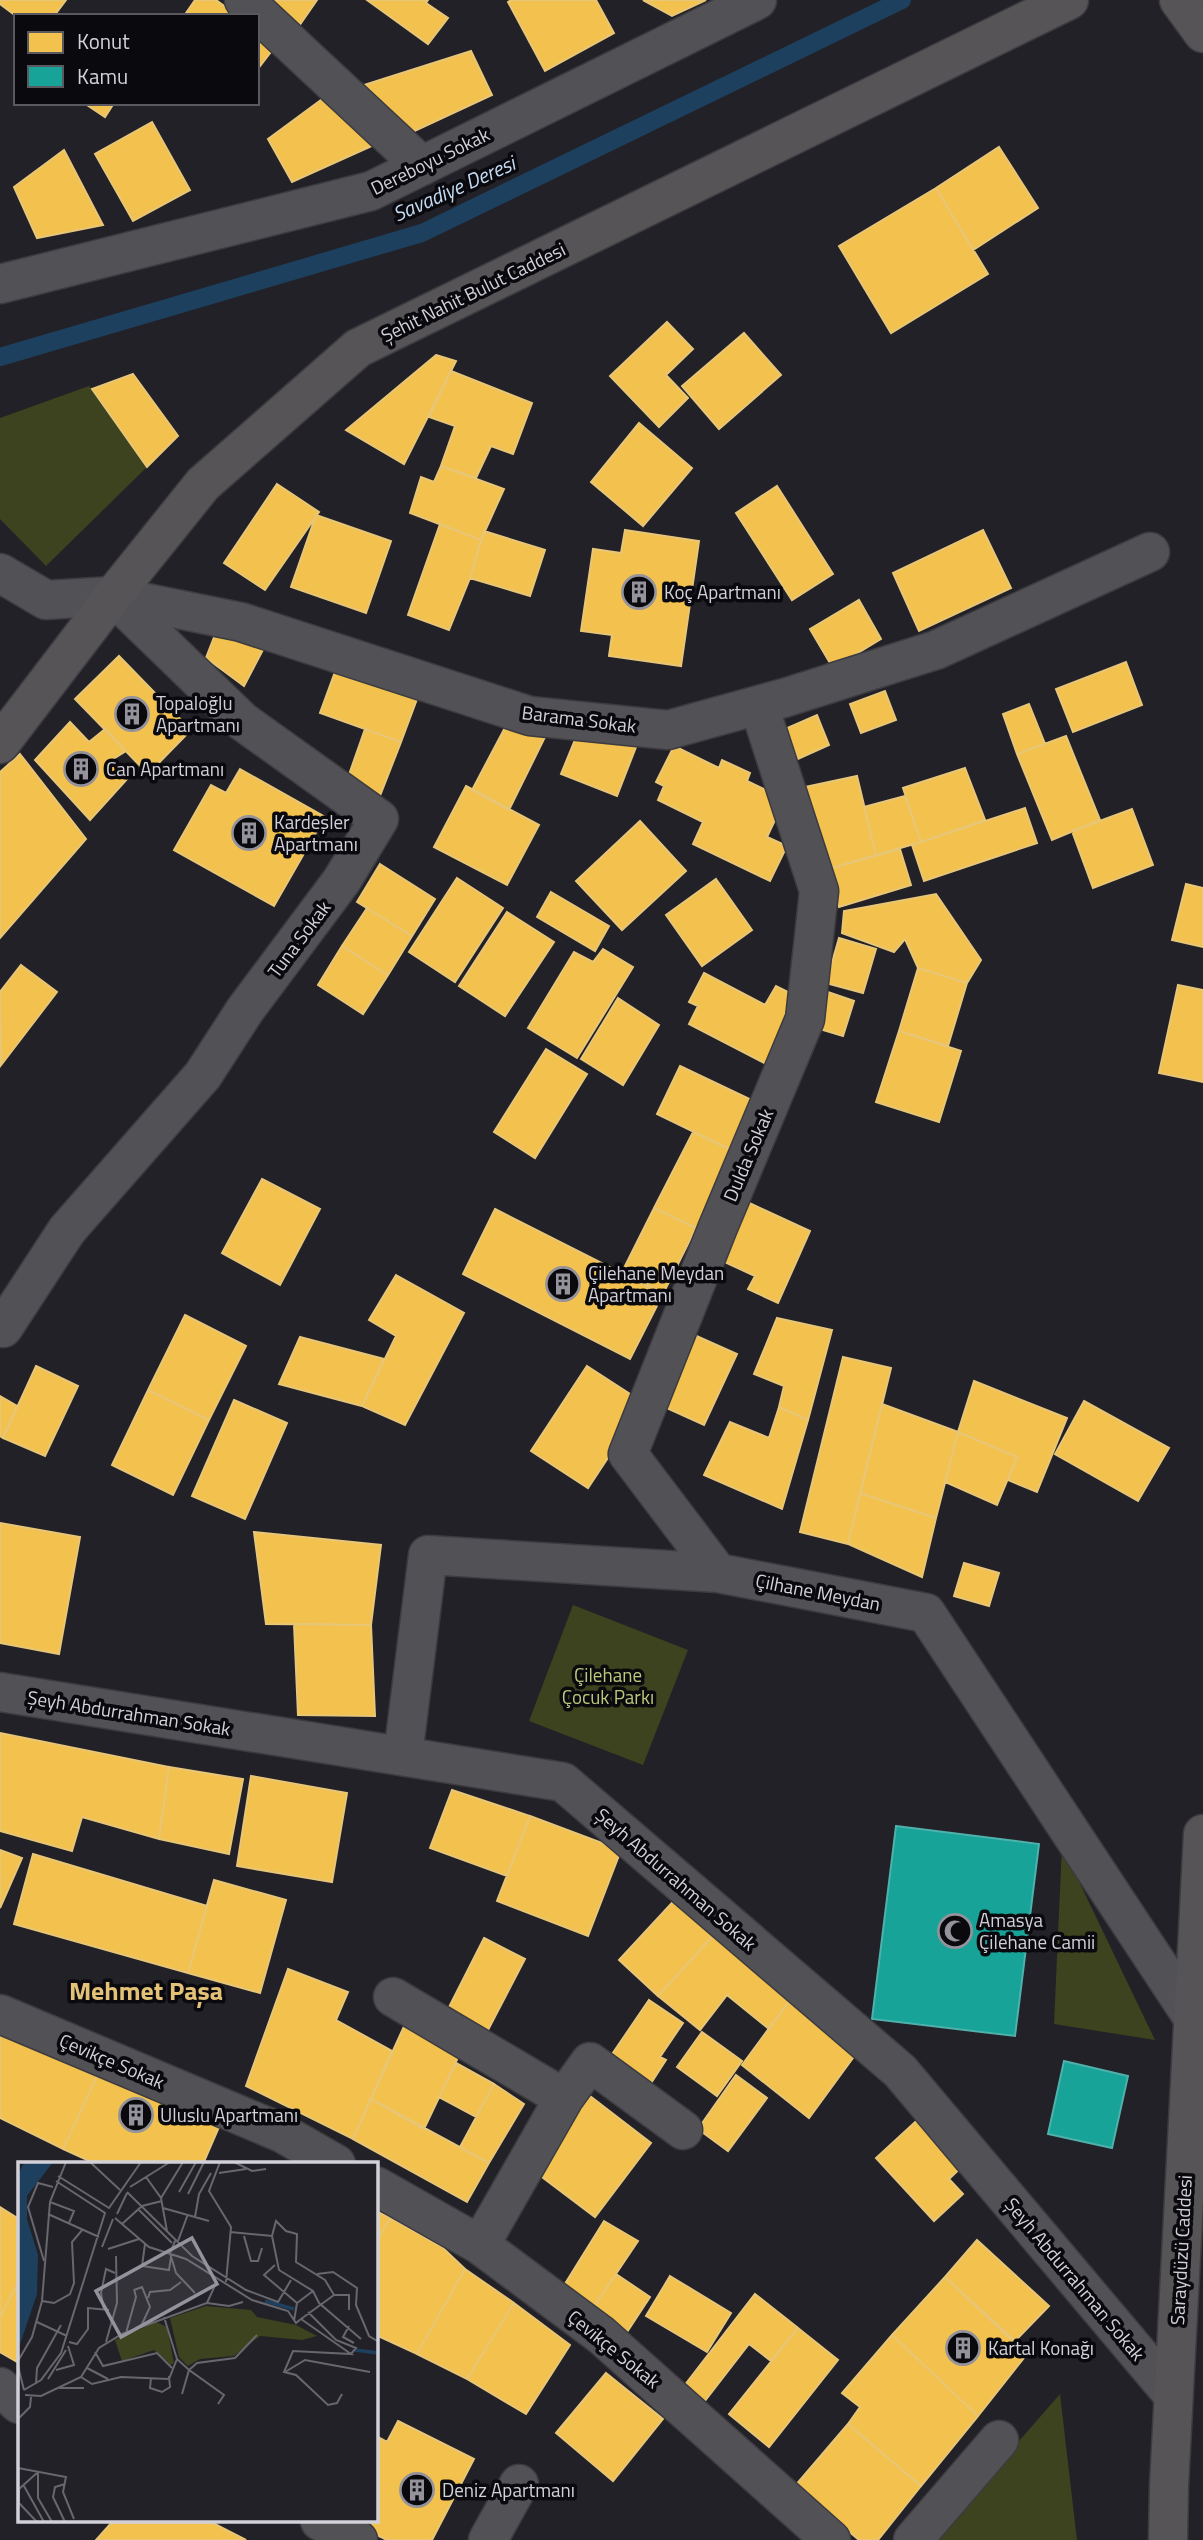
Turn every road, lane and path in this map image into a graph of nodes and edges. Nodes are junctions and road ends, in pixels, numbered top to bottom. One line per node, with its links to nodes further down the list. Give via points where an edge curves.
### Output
1 (244, 0): 6 (street)
2 (757, 0): 6 (street, Dereboyu Sokak)
3 (1069, 0): 10 (street, Şehit Nahit Bulut Caddesi, via 358,348 202,484)
4 (1179, 0): 5 (street)
5 (1203, 33)
6 (422, 166): 7 (street, Dereboyu Sokak, via 371,191)
7 (0, 284)
8 (1150, 552): 11 (street, Barama Sokak, via 936,650)
9 (0, 573): 10 (street, Barama Sokak, via 46,600)
10 (113, 596): 11 (street, Barama Sokak, via 241,622 530,716 668,730); 12 (street, Şehit Nahit Bulut Caddesi); 13 (street, Tuna Sokak, via 242,721 379,819 342,880 202,1075 67,1230 3,1328)
11 (759, 705): 14 (street, Dulda Sokak, via 819,891 804,1019 628,1454)
12 (0, 744)
13 (0, 1326)
14 (718, 1573): 16 (street, Çilhane Meydan, via 428,1555); 20 (street, Çilhane Meydan, via 926,1613)
15 (0, 1692): 16 (street, Şeyh Abdurrahman Sokak)
16 (386, 1753): 27 (street, Şeyh Abdurrahman Sokak, via 563,1782 900,2071)
17 (1203, 1834): 20 (street, Saraydüzü Caddesi)
18 (393, 1997): 21 (street)
19 (0, 2014): 23 (street, Çevikçe Sokak, via 282,2133)
20 (1193, 2018): 27 (street, Saraydüzü Caddesi)
21 (564, 2098): 22 (street, via 590,2062); 25 (street)
22 (684, 2130)
23 (333, 2162)
24 (378, 2187): 25 (street, Çevikçe Sokak)
25 (480, 2245): 34 (street, Çevikçe Sokak, via 619,2350)
26 (0, 2387): 28 (street)
27 (1173, 2395): 36 (street, Saraydüzü Caddesi)
28 (18, 2403)
29 (999, 2440): 35 (street)
30 (519, 2484): 33 (street)
31 (322, 2522): 32 (street)
32 (358, 2540)
33 (488, 2540)
34 (831, 2540)
35 (913, 2540)
36 (1168, 2540)

